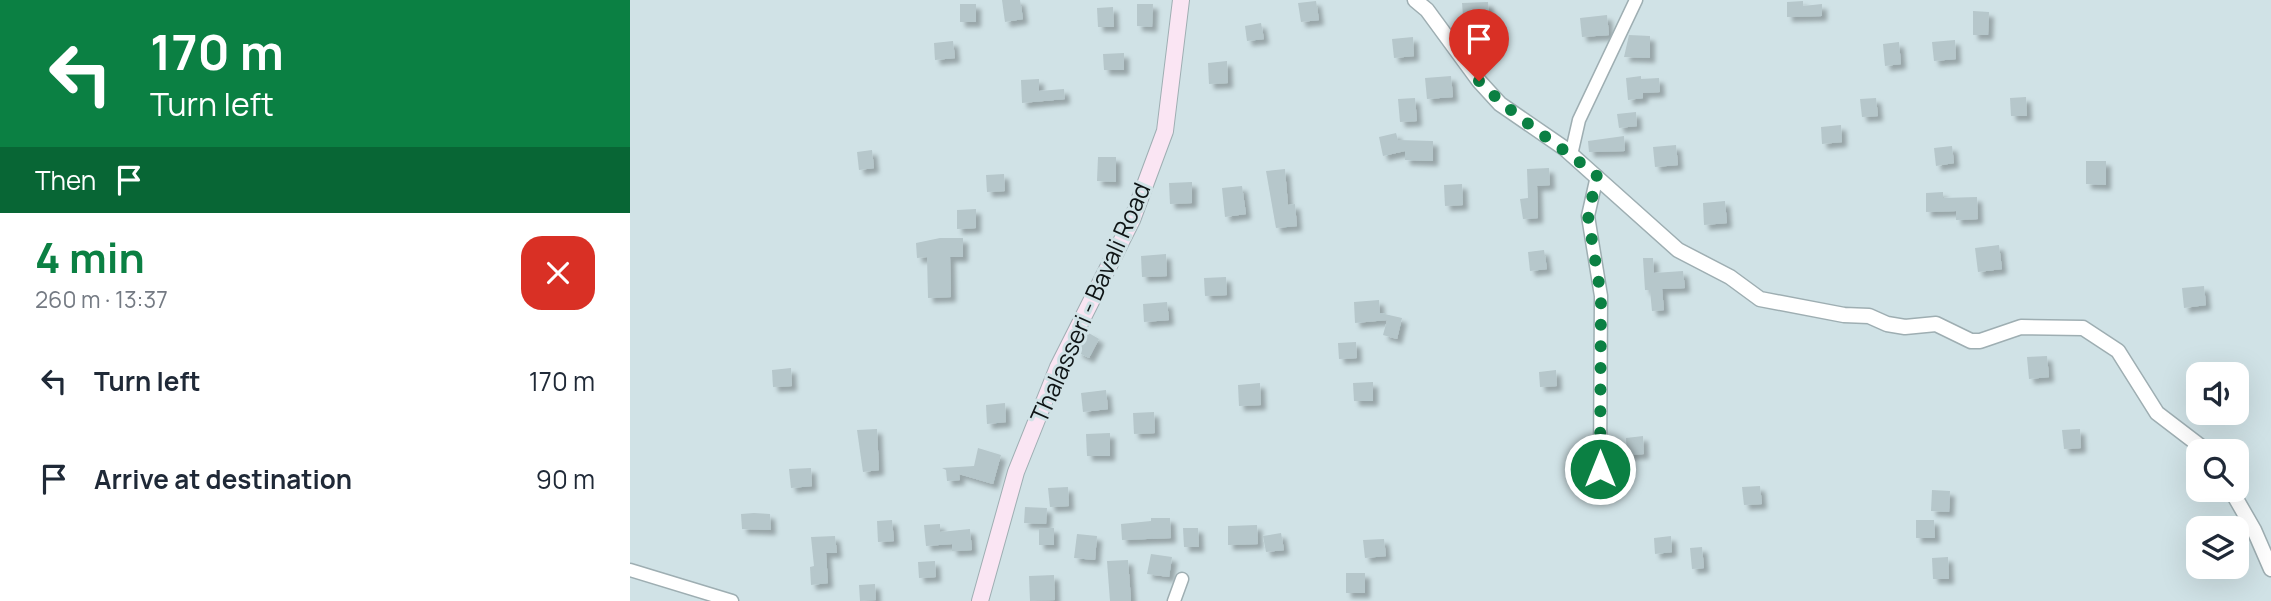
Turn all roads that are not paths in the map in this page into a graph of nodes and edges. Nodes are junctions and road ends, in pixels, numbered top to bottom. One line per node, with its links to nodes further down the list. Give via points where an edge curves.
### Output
1 (1181, 0): 13 (main road, Thalasseri - Bavali Road, via 1165,131 1132,219 1058,367 1016,472)
2 (1415, 0): 4 (street, via 1500,104)
3 (1636, 0): 4 (street, via 1579,120)
4 (1571, 155): 5 (street)
5 (1597, 176): 6 (street, via 1678,250 1760,299 1869,316 1905,327 1936,324 1971,341 2021,327 2083,328 2118,351 2157,413); 7 (street, via 1588,216 1601,296)
6 (2191, 439)
7 (1600, 469)
8 (2238, 502): 9 (street)
9 (2271, 569)
10 (630, 570): 12 (street)
11 (1182, 579): 14 (street)
12 (732, 601)
13 (979, 601)
14 (1174, 601)

